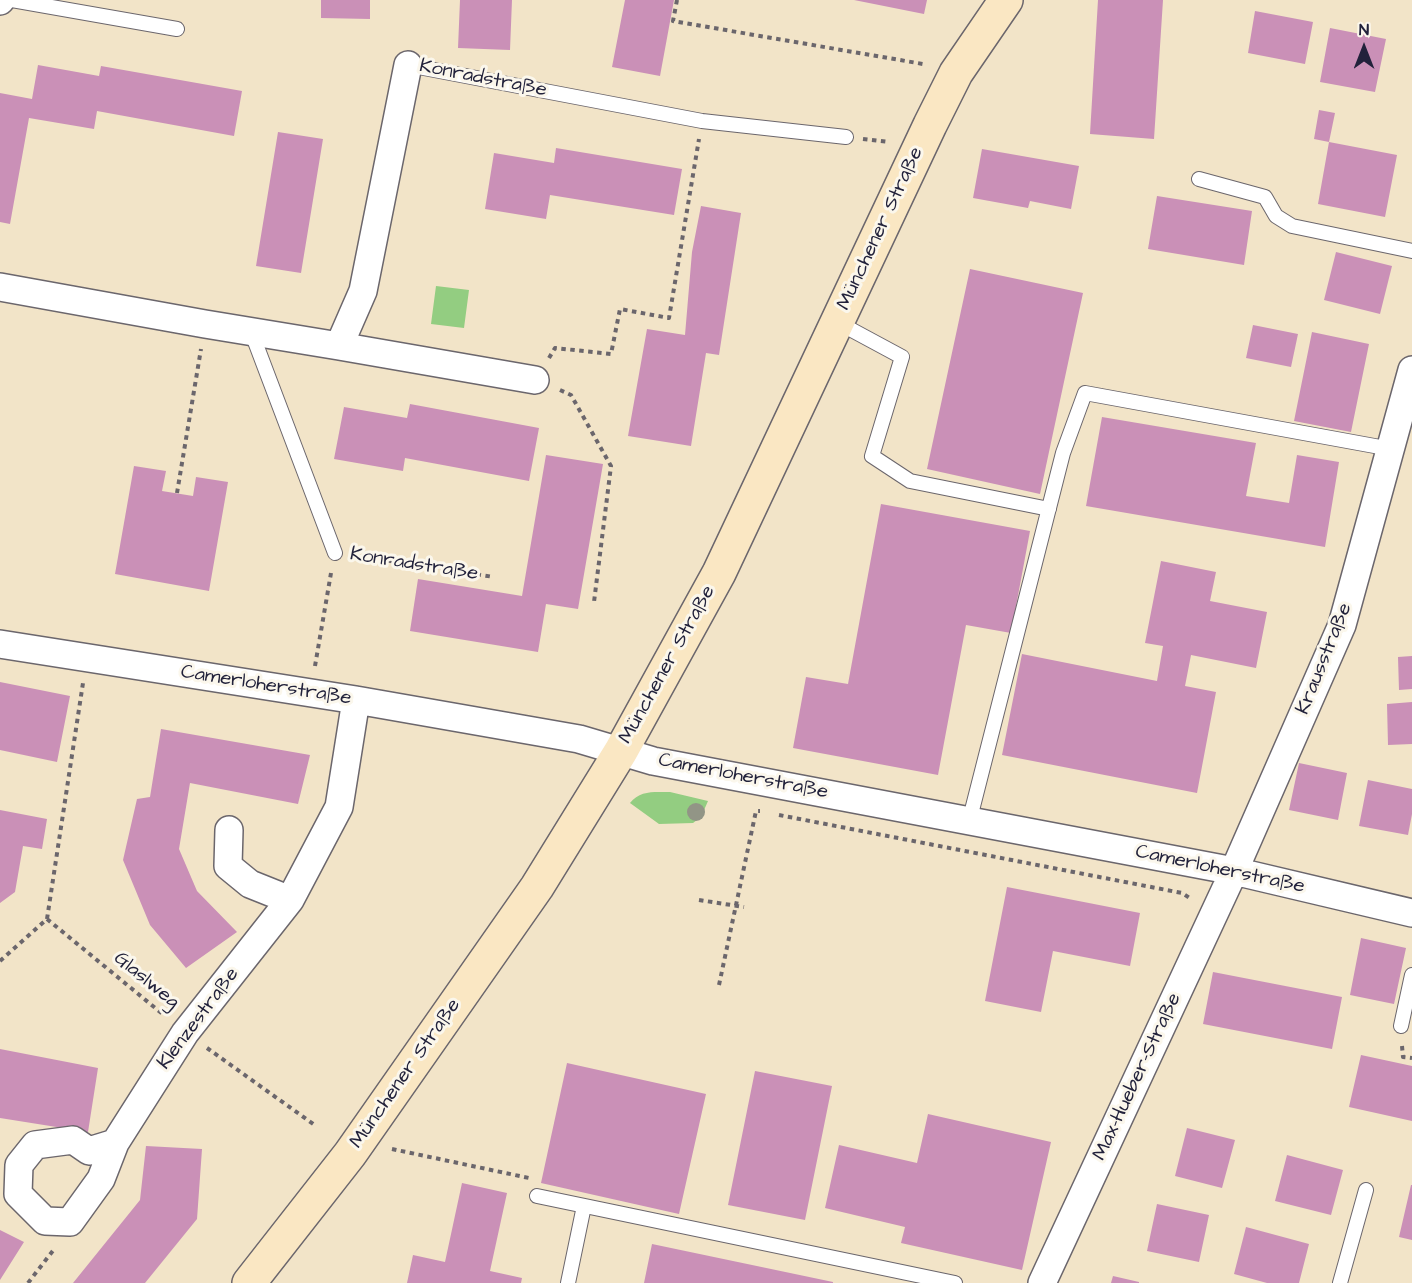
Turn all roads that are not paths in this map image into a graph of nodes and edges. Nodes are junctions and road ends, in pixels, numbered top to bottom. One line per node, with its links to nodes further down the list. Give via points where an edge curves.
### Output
1 (12, 0): 3 (lane)
2 (1006, 0): 9 (main road, Münchener Straße, via 956,73)
3 (177, 29)
4 (408, 65): 5 (lane, Konradstraße, via 702,120); 11 (street, Konradstraße, via 363,291)
5 (846, 137)
6 (1199, 178): 7 (lane, via 1265,197 1276,216 1292,226)
7 (1412, 251)
8 (0, 287): 10 (street)
9 (837, 322): 15 (lane, via 902,357 872,456 910,481); 19 (main road, Münchener Straße, via 719,573)
10 (251, 332): 11 (street); 16 (lane)
11 (339, 346): 13 (street)
12 (1412, 370): 14 (street, Krausstraße)
13 (536, 380)
14 (1391, 449): 15 (lane, via 1085,393 1063,453); 22 (street, Krausstraße, via 1342,625)
15 (1049, 509): 20 (lane)
16 (335, 553)
17 (0, 644): 18 (street, Camerloherstraße)
18 (356, 700): 19 (street, Camerloherstraße, via 579,739); 23 (street, Klenzestraße, via 339,807)
19 (621, 751): 20 (street, Camerloherstraße, via 653,761); 31 (main road, Münchener Straße, via 537,888 350,1154)
20 (969, 822): 22 (street, Camerloherstraße)
21 (229, 830): 23 (street, via 228,866 250,884)
22 (1234, 871): 24 (street, Camerloherstraße); 34 (street, Max-Hueber-Straße)
23 (290, 900): 27 (street, Klenzestraße, via 185,1033)
24 (1412, 913)
25 (1412, 975): 26 (lane)
26 (1401, 1026)
27 (115, 1143): 27 (street, Klenzestraße, via 101,1179 70,1222 45,1221 18,1194 19,1165 35,1145 73,1140 89,1151)
28 (1366, 1190): 35 (lane)
29 (537, 1196): 30 (lane)
30 (584, 1206): 32 (lane); 33 (lane)
31 (249, 1283)
32 (568, 1283)
33 (956, 1283)
34 (1041, 1283)
35 (1340, 1283)

